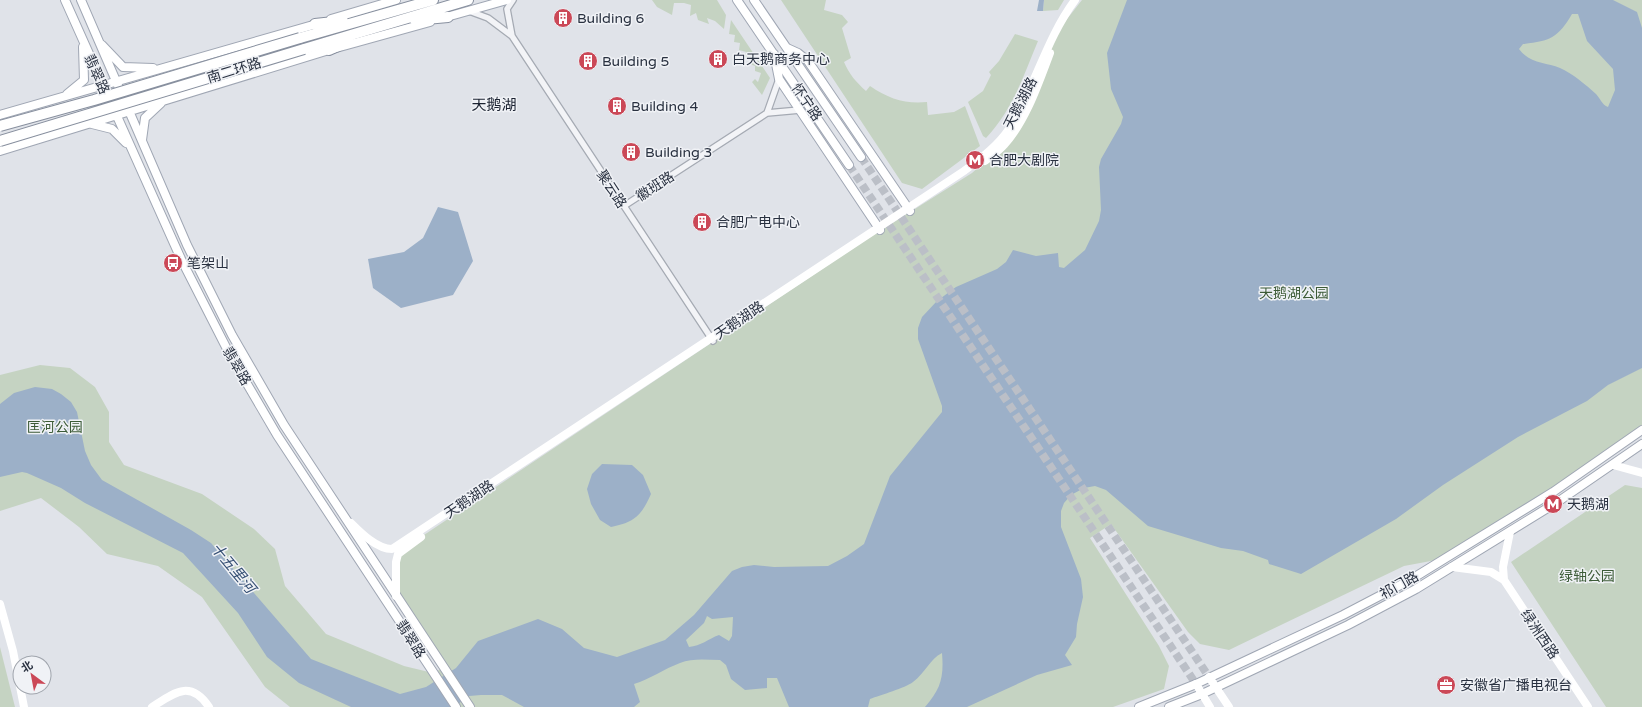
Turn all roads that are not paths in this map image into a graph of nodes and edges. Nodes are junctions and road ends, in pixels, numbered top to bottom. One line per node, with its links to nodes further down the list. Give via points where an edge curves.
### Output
1 (65, 0): 19 (main road, 翡翠路)
2 (81, 0): 20 (main road, 翡翠路)
3 (396, 0): 17 (main road)
4 (412, 0): 16 (highway)
5 (433, 0): 16 (highway, 南二环路)
6 (468, 0): 16 (highway, 南二环路)
7 (506, 0): 13 (main road)
8 (514, 0): 18 (street, 聚云路, via 507,9)
9 (738, 0): 23 (main road, 怀宁路)
10 (754, 0): 21 (main road, 怀宁路)
11 (1075, 0): 44 (main road, 天鹅湖路, via 1056,28 1026,97 1008,130 964,171)
12 (1082, 0): 44 (main road, 天鹅湖路, via 1060,28 1019,124 1004,145 972,173)
13 (468, 11): 14 (main road); 18 (street, 聚云路, via 488,18)
14 (448, 17): 16 (highway); 22 (main road)
15 (375, 18): 16 (highway, 南二环路); 17 (highway); 36 (highway, 南二环路, bridge)
16 (387, 21): 22 (highway); 37 (highway, 南二环路, bridge, via 304,49)
17 (315, 24): 24 (main road)
18 (512, 36): 43 (street, 聚云路)
19 (83, 42): 27 (main road, 翡翠路); 28 (main road, via 84,80)
20 (99, 42): 24 (main road, via 123,67); 26 (main road, 翡翠路)
21 (787, 48): 41 (main road, 怀宁路); 44 (main road, via 808,61)
22 (329, 50): 29 (main road)
23 (774, 54): 25 (main road); 42 (main road, 怀宁路)
24 (161, 68): 26 (main road)
25 (779, 79): 30 (main road); 32 (street)
26 (116, 81): 27 (main road); 31 (main road, 翡翠路)
27 (102, 85): 28 (main road); 34 (main road, 翡翠路)
28 (65, 96): 33 (main road)
29 (162, 101): 31 (main road); 38 (main road, via 145,118)
30 (800, 110): 32 (street, 徽班路); 45 (main road)
31 (129, 112): 34 (main road); 38 (main road, 翡翠路)
32 (767, 113): 43 (street, 徽班路)
33 (0, 115)
34 (116, 116): 35 (main road); 39 (main road, 翡翠路)
35 (91, 123): 39 (main road, via 112,129); 40 (main road)
36 (0, 126)
37 (0, 140)
38 (142, 141): 51 (main road, 翡翠路, via 187,245 232,335 284,425)
39 (130, 148): 64 (main road, 翡翠路, via 181,259 233,360 277,435)
40 (0, 151)
41 (861, 157)
42 (849, 165)
43 (624, 206): 46 (street, 聚云路)
44 (909, 210): 45 (main road, 天鹅湖路)
45 (879, 228): 46 (main road, 天鹅湖路)
46 (712, 340): 51 (main road, 天鹅湖路, via 392,549 384,549); 55 (main road, 天鹅湖路, via 398,554)
47 (1642, 430): 57 (main road, 祁门路, via 1553,492 1410,580 1343,615)
48 (1642, 444): 49 (main road, 祁门路)
49 (1613, 465): 50 (main road); 52 (main road, 祁门路)
50 (1642, 473)
51 (343, 515): 55 (main road, 翡翠路)
52 (1510, 532): 53 (main road, 祁门路); 54 (main road, via 1503,567)
53 (1452, 567): 54 (main road, via 1491,572); 59 (main road, 祁门路, via 1348,625)
54 (1504, 580): 70 (main road, 绿洲西路)
55 (396, 596): 65 (main road, 翡翠路)
56 (0, 604): 62 (main road)
57 (1209, 677): 58 (main road, 祁门路); 59 (main road)
58 (1196, 684): 60 (main road); 66 (main road, 祁门路)
59 (1216, 686): 60 (main road, 祁门路); 69 (main road)
60 (1202, 694): 67 (main road, 祁门路); 68 (main road)
61 (206, 704): 63 (main road, via 196,693 184,690)
62 (24, 707)
63 (152, 707)
64 (456, 707)
65 (470, 707)
66 (1139, 707)
67 (1169, 707)
68 (1210, 707)
69 (1229, 707)
70 (1588, 707)

